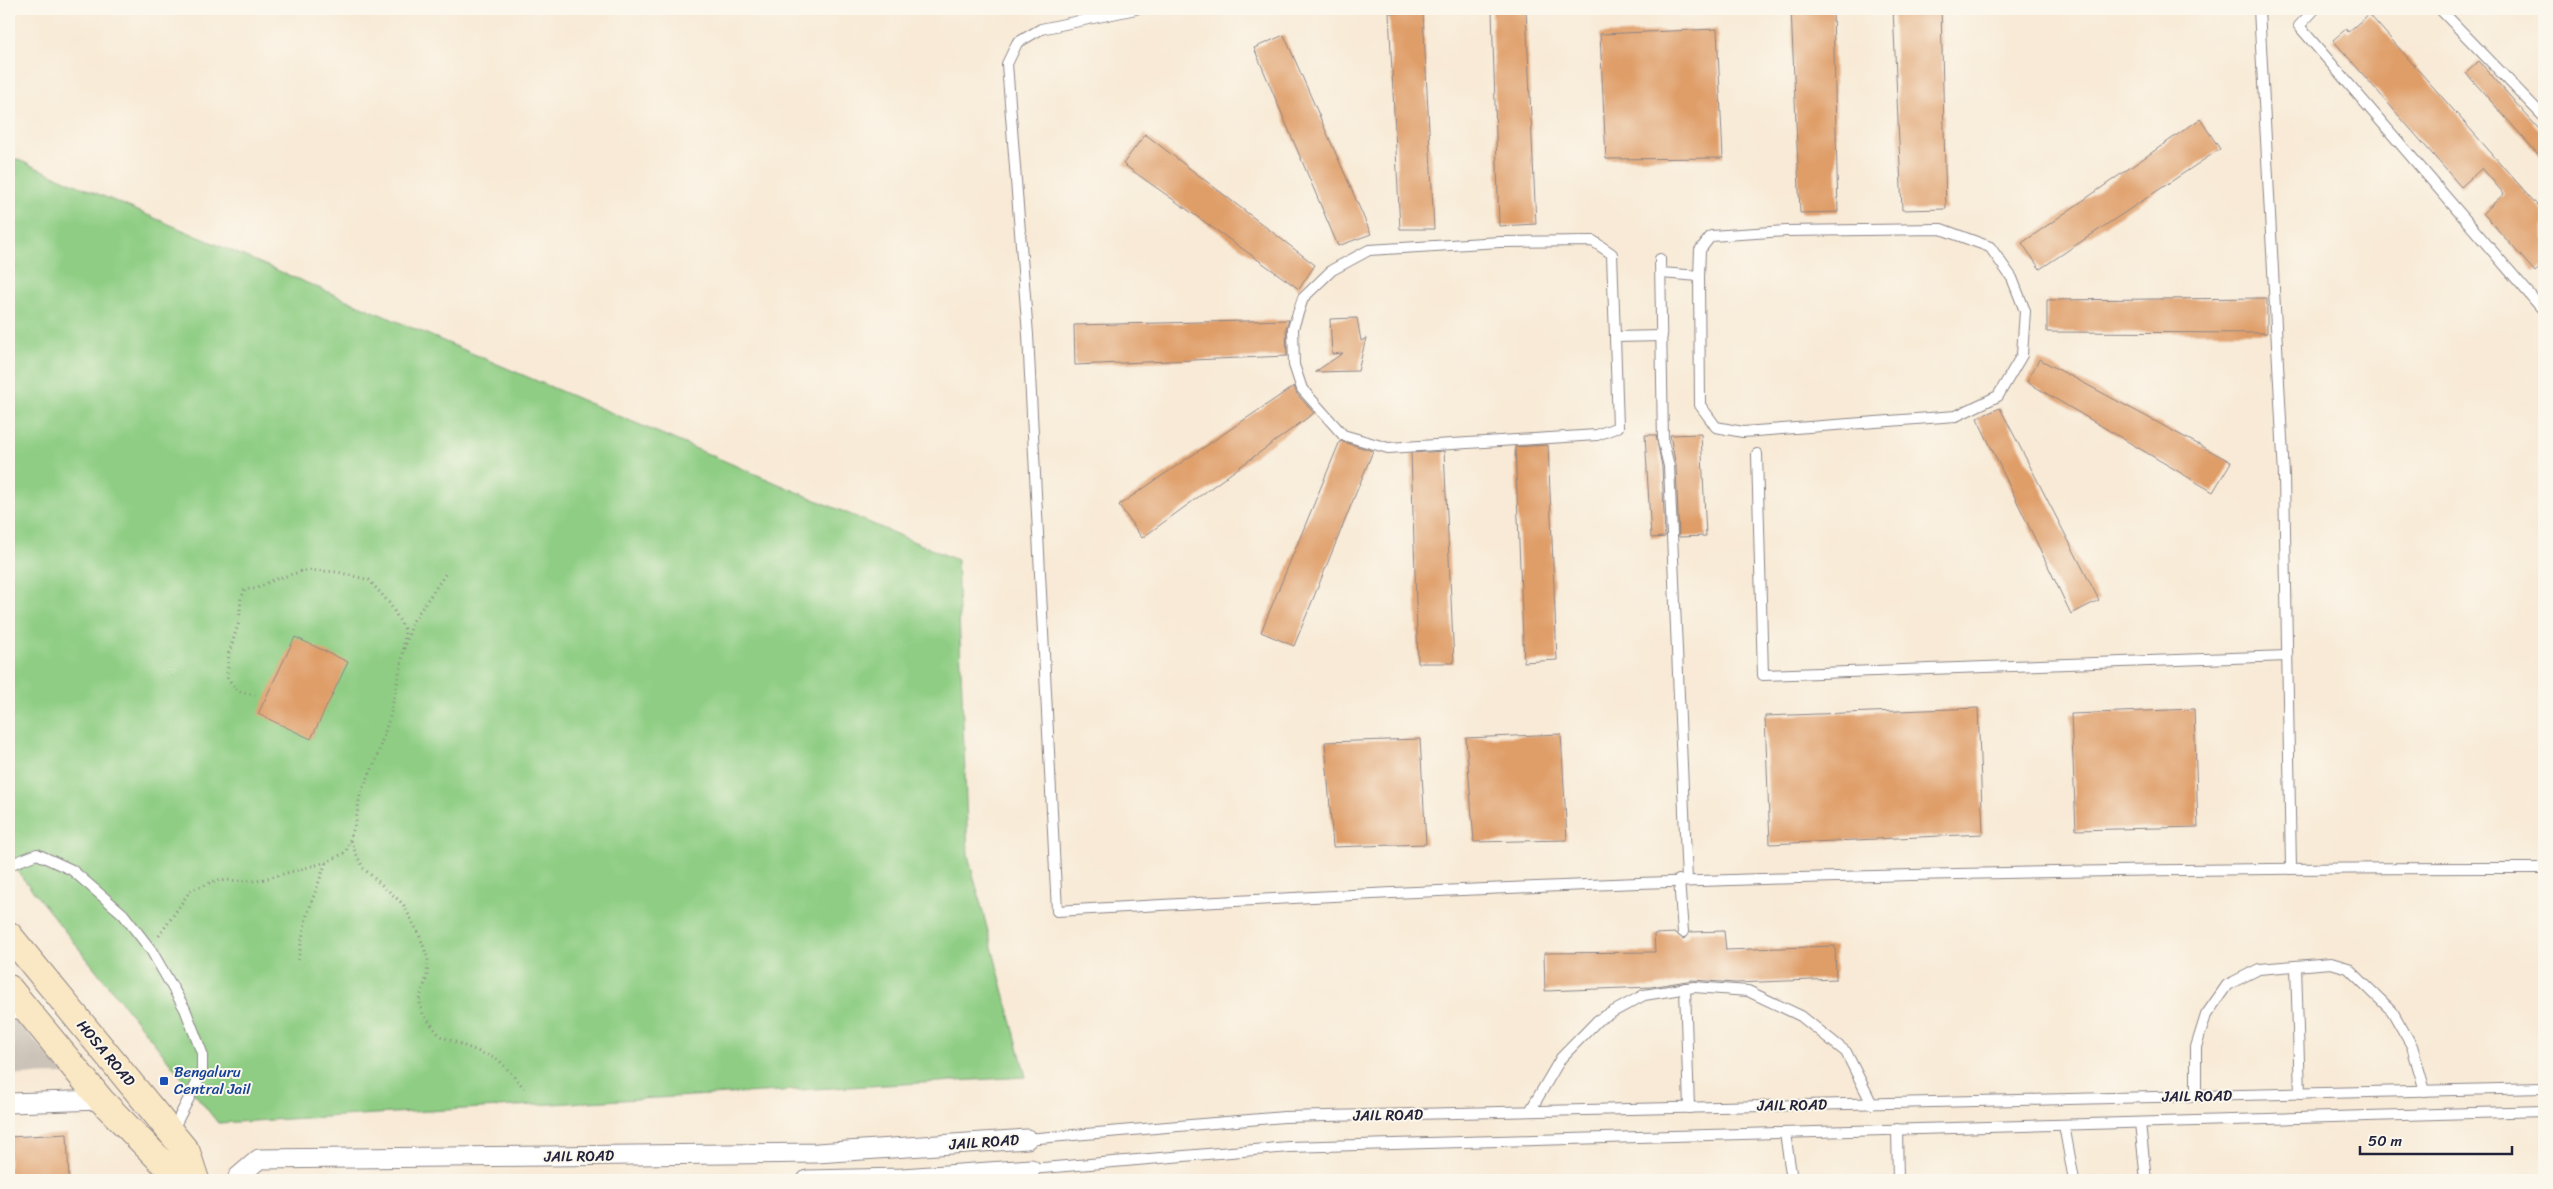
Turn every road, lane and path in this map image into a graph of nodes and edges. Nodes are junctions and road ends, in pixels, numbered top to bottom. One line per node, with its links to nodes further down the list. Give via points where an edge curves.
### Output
1 (1136, 9): 22 (lane, via 1041,29 1017,43 1008,64 1028,335 1056,911)
2 (2259, 9): 15 (lane, via 2284,456)
3 (2315, 9): 9 (lane, via 2299,26)
4 (2440, 9): 5 (lane)
5 (2544, 117)
6 (1660, 260): 7 (lane)
7 (1661, 273): 8 (lane); 10 (lane)
8 (1699, 276): 8 (lane, via 1700,250 1711,236 1786,231 1941,229 1990,247 2012,278 2025,311 2022,355 1998,396 1956,416 1743,432 1716,427 1700,405)
9 (2544, 311)
10 (1662, 336): 11 (lane); 22 (lane, via 1663,442 1668,466)
11 (1614, 337): 11 (lane, via 1618,427 1597,435 1388,448 1343,435 1302,389 1294,365 1293,328 1303,298 1332,270 1369,250 1500,242 1593,241 1612,254)
12 (1758, 454): 15 (lane, via 1763,675)
13 (446, 573): 14 (path, via 413,621)
14 (403, 655): 16 (path, via 405,630 390,604 369,580 336,572 306,570 255,589 245,589 229,653 227,677 237,691); 17 (path, via 390,716 376,760 360,795)
15 (2287, 656): 20 (lane)
16 (255, 695)
17 (349, 841): 18 (path, via 346,852); 31 (path, via 363,868 403,904 418,934 428,959 427,977 419,1000 423,1014 440,1036 499,1060)
18 (327, 862): 25 (path, via 257,881 217,880 190,891); 26 (path, via 306,918)
19 (9, 865): 25 (lane, via 37,854 72,870 123,914)
20 (2291, 868): 21 (lane); 22 (lane)
21 (2544, 868)
22 (1683, 880): 23 (lane)
23 (1683, 932)
24 (9, 935): 45 (main road, HOSA ROAD)
25 (151, 950): 45 (lane, via 185,1009 202,1053 202,1073)
26 (298, 960)
27 (2296, 966): 33 (lane, via 2331,963 2348,968 2392,1011 2412,1046); 34 (lane); 35 (lane, via 2259,968 2228,985 2206,1014 2196,1047)
28 (9, 988): 30 (main road, HOSA ROAD)
29 (1684, 988): 38 (lane, via 1748,991 1801,1016 1846,1052); 39 (lane); 40 (lane, via 1644,996 1598,1020 1562,1058)
30 (19, 1014): 36 (main road, HOSA ROAD)
31 (524, 1088)
32 (2544, 1088): 33 (lane, JAIL ROAD)
33 (2425, 1091): 34 (lane, JAIL ROAD)
34 (2300, 1094): 35 (lane, JAIL ROAD)
35 (2196, 1096): 38 (lane, JAIL ROAD)
36 (101, 1100): 37 (street); 49 (main road, HOSA ROAD, via 161,1161)
37 (9, 1103)
38 (1872, 1104): 39 (lane, JAIL ROAD)
39 (1689, 1108): 40 (lane, JAIL ROAD)
40 (1530, 1111): 47 (lane, JAIL ROAD, via 1284,1117)
41 (2544, 1111): 42 (lane)
42 (2140, 1122): 43 (lane); 56 (lane)
43 (2064, 1125): 44 (lane); 55 (lane)
44 (1897, 1129): 46 (lane); 54 (lane)
45 (172, 1132): 49 (main road, HOSA ROAD, via 187,1152)
46 (1785, 1133): 48 (lane, via 1289,1147); 53 (lane)
47 (1027, 1139): 50 (street, JAIL ROAD, via 817,1153 259,1160)
48 (1024, 1173): 51 (street)
49 (194, 1178)
50 (236, 1179)
51 (902, 1179): 52 (street)
52 (809, 1180)
53 (1792, 1180)
54 (1898, 1180)
55 (2074, 1180)
56 (2146, 1180)

